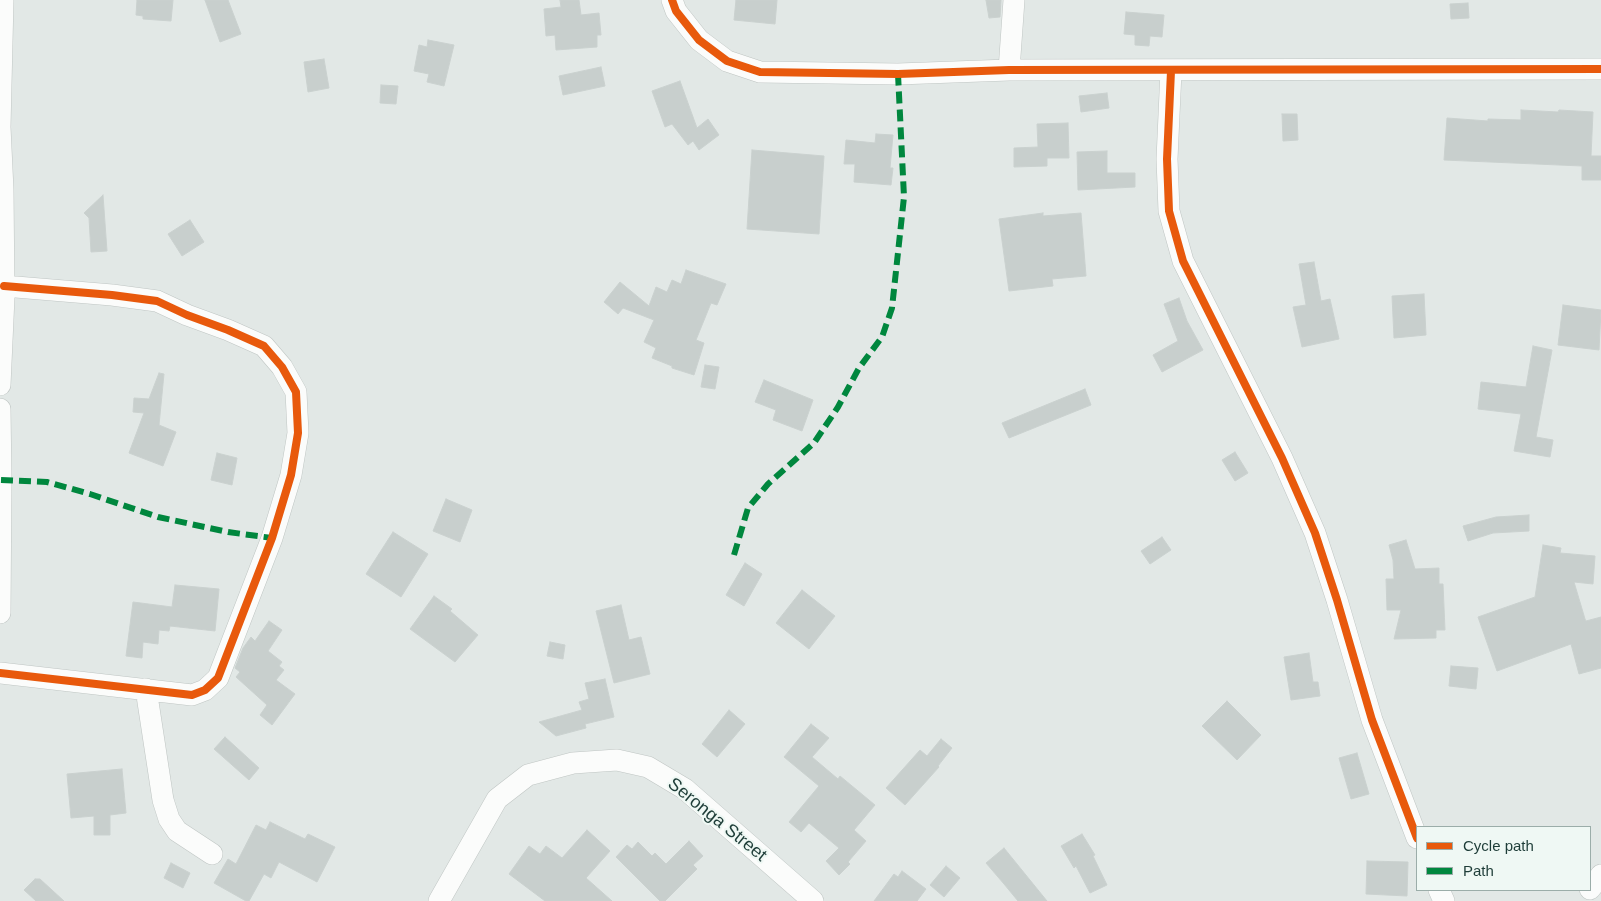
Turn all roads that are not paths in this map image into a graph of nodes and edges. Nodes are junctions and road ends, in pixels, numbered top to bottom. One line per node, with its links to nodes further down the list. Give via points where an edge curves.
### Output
1 (3, 0): 7 (street)
2 (672, 0): 5 (street, via 676,11 699,40 727,61 760,72 898,74)
3 (1014, 0): 5 (street)
4 (1601, 69): 6 (street)
5 (1009, 70): 6 (street)
6 (1171, 71): 15 (street, via 1167,159 1170,211 1183,262 1282,458 1315,533 1372,720)
7 (1, 190): 8 (street)
8 (3, 293): 9 (street); 14 (street, via 65,292 157,302 264,346 282,367 296,392 298,433 292,475 272,538 218,678 205,690 192,695)
9 (0, 385)
10 (0, 409): 11 (street)
11 (0, 596): 12 (street)
12 (0, 613)
13 (0, 672): 14 (street)
14 (146, 689): 16 (street, via 169,820 177,830)
15 (1416, 835)
16 (212, 854)
17 (1601, 875): 18 (street)
18 (1591, 888)
19 (1588, 891): 22 (street)
20 (439, 901): 21 (street, Seronga Street, via 497,799 528,775 573,763 617,760 648,767 685,789)
21 (813, 901)
22 (1580, 901)

